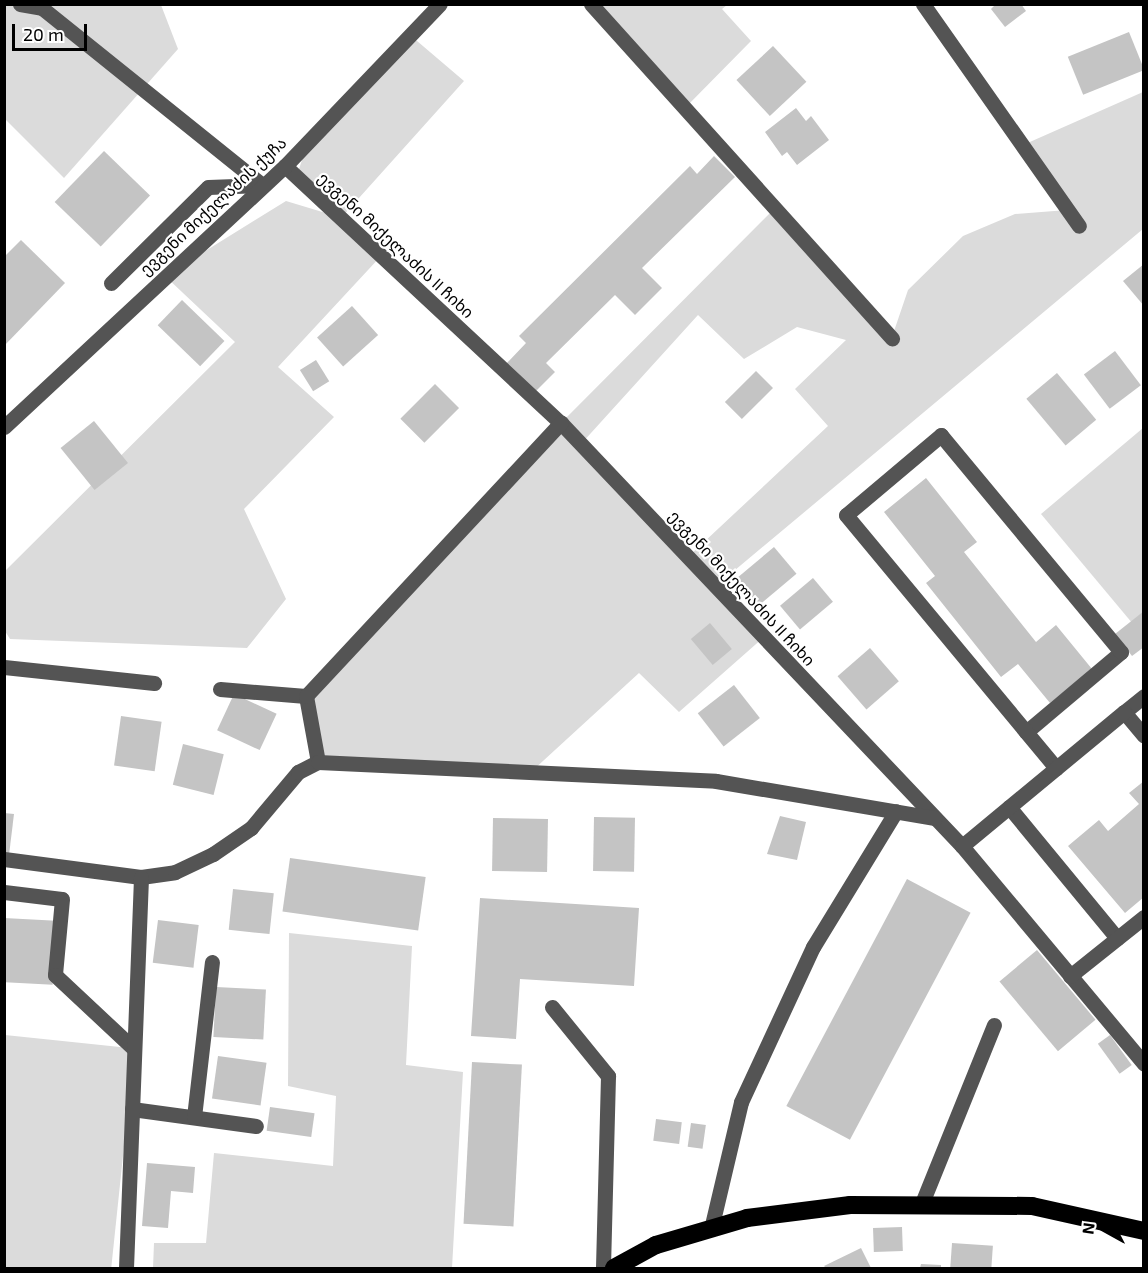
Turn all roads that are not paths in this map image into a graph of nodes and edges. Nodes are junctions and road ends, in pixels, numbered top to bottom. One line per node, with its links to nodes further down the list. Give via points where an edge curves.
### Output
1 (20, 4): 5 (street)
2 (440, 4): 6 (street, ევგენი მიქელაძის ქუჩა)
3 (591, 4): 10 (street)
4 (923, 4): 8 (street)
5 (40, 6): 7 (street)
6 (285, 166): 7 (street, ევგენი მიქელაძის ქუჩა); 11 (street, ევგენი მიქელაძის II ჩიხი)
7 (262, 185): 9 (street, via 208,187); 12 (street, ევგენი მიქელაძის ქუჩა)
8 (1079, 226)
9 (111, 283)
10 (892, 338)
11 (561, 423): 16 (street); 25 (street, ევგენი მიქელაძის II ჩიხი)
12 (4, 427)
13 (4, 667): 14 (street)
14 (154, 683)
15 (220, 690): 16 (street)
16 (306, 696): 21 (street)
17 (1143, 696): 18 (street)
18 (1124, 712): 20 (street); 22 (street)
19 (1026, 732): 19 (street, via 846,515 941,435 1121,652); 22 (street)
20 (1143, 735)
21 (318, 762): 24 (street, via 716,781); 28 (street, via 298,772 251,828 213,854 175,872)
22 (1056, 768): 23 (street)
23 (1009, 807): 26 (street); 31 (street)
24 (896, 811): 25 (street); 42 (street, via 813,947 741,1102)
25 (935, 818): 26 (street, ევგენი მიქელაძის II ჩიხი)
26 (962, 846): 33 (street, ევგენი მიქელაძის II ჩიხი)
27 (4, 859): 28 (street)
28 (141, 877): 36 (street)
29 (4, 892): 36 (street, via 62,899 55,975)
30 (1143, 917): 31 (street)
31 (1117, 939): 33 (street)
32 (212, 962): 39 (street)
33 (1070, 976): 37 (street, ევგენი მიქელაძის II ჩიხი)
34 (552, 1007): 45 (street, via 608,1076)
35 (994, 1025): 41 (street)
36 (134, 1049): 38 (street)
37 (1143, 1064)
38 (132, 1109): 39 (street); 44 (street)
39 (194, 1117): 40 (street)
40 (256, 1126)
41 (921, 1203): 42 (highway, via 850,1204 747,1218); 43 (highway, via 1032,1206)
42 (711, 1229): 46 (highway, via 657,1245)
43 (1143, 1231)
44 (126, 1269)
45 (603, 1269)
46 (614, 1269)

